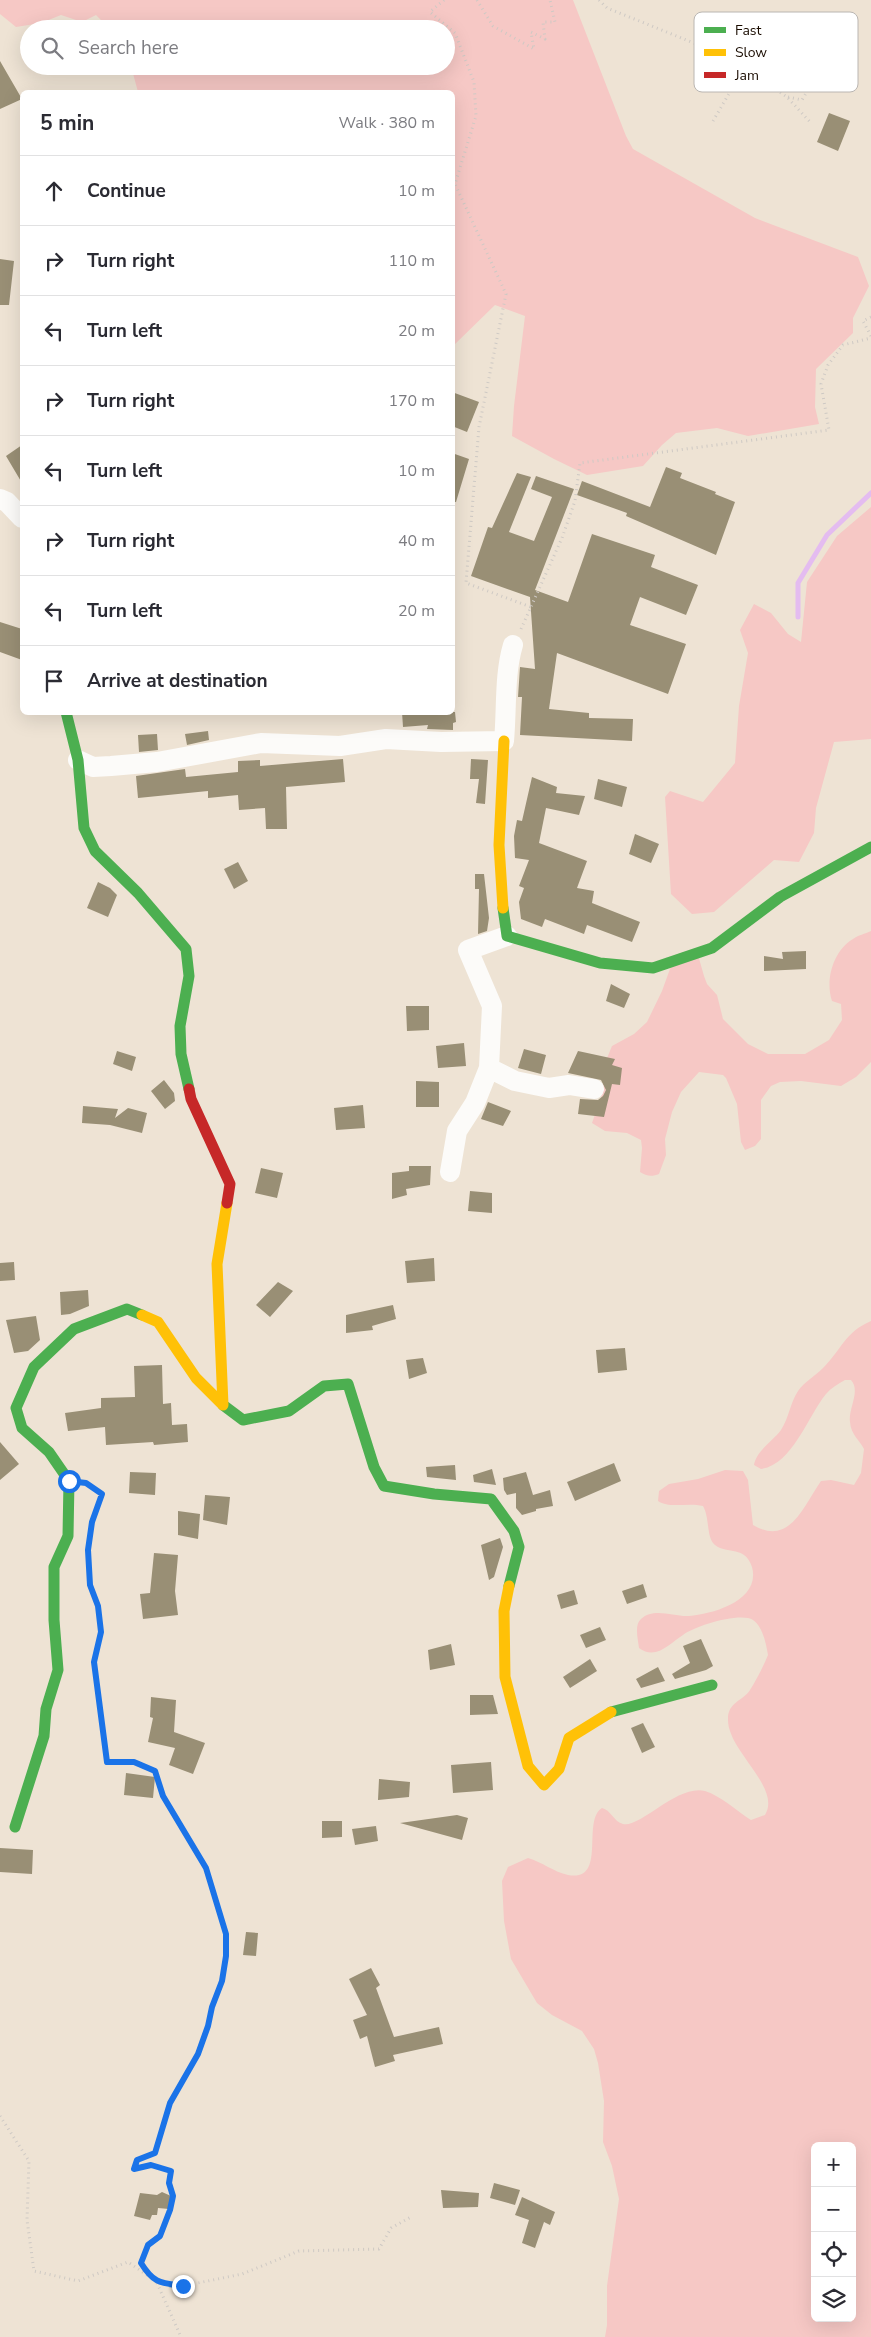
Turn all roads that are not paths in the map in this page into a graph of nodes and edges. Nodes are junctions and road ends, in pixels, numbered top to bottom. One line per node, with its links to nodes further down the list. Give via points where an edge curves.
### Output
1 (0, 499): 2 (street)
2 (20, 516)
3 (513, 645): 5 (street, via 508,664)
4 (67, 715): 6 (street)
5 (504, 741): 6 (street, via 386,739 340,746 261,743 157,762 92,767); 8 (street, via 499,859)
6 (78, 760): 12 (street, via 84,828 95,851 138,893 186,949 189,976 180,1026 181,1054 191,1099 230,1184 217,1264)
7 (871, 847): 8 (street, via 780,897 712,948 653,968 600,963)
8 (507, 936): 9 (street, via 468,950 492,1006)
9 (489, 1068): 10 (street, via 515,1081 548,1088 569,1085); 11 (street, via 475,1103 457,1131)
10 (594, 1089)
11 (450, 1172)
12 (223, 1405): 13 (street, via 243,1420 262,1417 288,1411 324,1386 348,1384 374,1467 384,1486 491,1499 514,1530 519,1546 504,1612 505,1677 528,1766 544,1785 559,1769 569,1738 607,1713); 14 (street, via 196,1378 158,1322 127,1309 74,1329 34,1367 16,1408 22,1428 49,1452 69,1481 68,1536 54,1567 58,1670 46,1709 44,1736)
13 (712, 1685)
14 (15, 1826)

